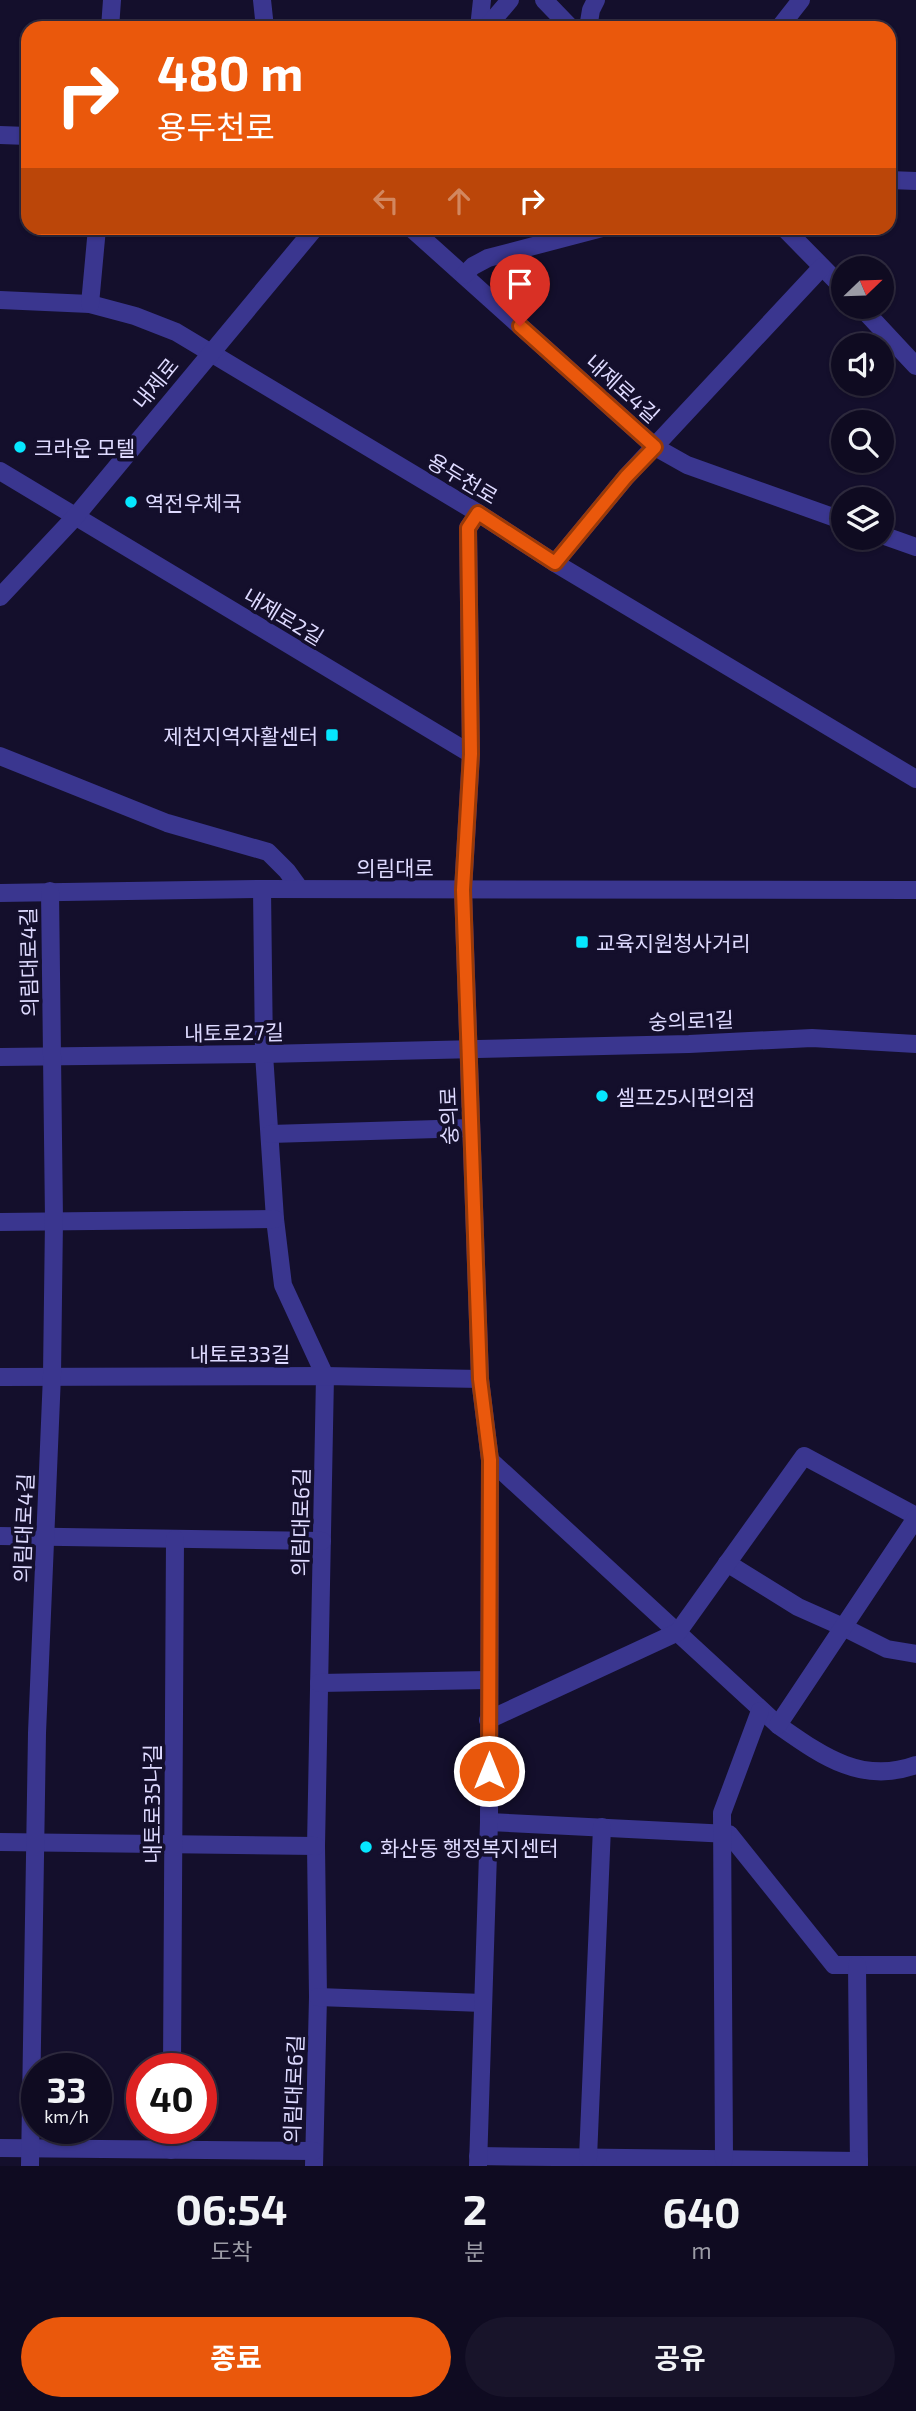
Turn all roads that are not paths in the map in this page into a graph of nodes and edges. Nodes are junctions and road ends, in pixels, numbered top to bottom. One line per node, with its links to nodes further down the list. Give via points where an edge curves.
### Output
1 (112, 0): 8 (street)
2 (262, 0): 9 (street)
3 (482, 0): 10 (street)
4 (510, 0): 11 (street)
5 (544, 0): 12 (street)
6 (596, 0): 13 (street)
7 (801, 0): 14 (street)
8 (110, 21)
9 (264, 21)
10 (480, 21)
11 (492, 21)
12 (565, 21)
13 (589, 21)
14 (784, 21)
15 (0, 135): 16 (street)
16 (21, 136)
17 (896, 180): 18 (street)
18 (916, 181)
19 (96, 235): 28 (street)
20 (309, 235): 30 (street, 내제로)
21 (419, 235): 25 (street, 내제로4길)
22 (576, 235): 25 (street, via 488,258)
23 (791, 235): 24 (street)
24 (822, 267): 26 (street); 32 (street)
25 (464, 275): 32 (street, 내제로4길)
26 (831, 276)
27 (0, 300): 28 (street, 용두천로)
28 (90, 304): 30 (street, 용두천로, via 176,332)
29 (872, 319): 31 (street)
30 (210, 353): 34 (street, 용두천로); 36 (street, 내제로)
31 (916, 366)
32 (655, 447): 35 (street, 내제로4길, via 687,465); 39 (street)
33 (0, 471): 36 (street, 내제로2길)
34 (478, 513): 39 (street, 용두천로); 41 (street, 숭의로, via 468,528)
35 (831, 516)
36 (75, 517): 40 (street, 내제로); 41 (street, 내제로2길)
37 (894, 539): 38 (street)
38 (916, 547)
39 (555, 563): 43 (street, 용두천로)
40 (0, 597)
41 (471, 754): 46 (street, 숭의로)
42 (0, 755): 45 (street, via 167,822 268,852)
43 (916, 779)
44 (262, 889): 45 (street, 의림대로); 48 (street, 의림대로); 52 (street, 의림대로6길)
45 (300, 889): 46 (street, 의림대로)
46 (463, 890): 47 (street, 의림대로); 51 (street, 숭의로)
47 (916, 890)
48 (50, 891): 49 (street, 의림대로); 54 (street, 의림대로4길)
49 (0, 892)
50 (916, 1044): 51 (street, 숭의로1길, via 812,1038)
51 (468, 1048): 52 (street, 내토로27길); 55 (street, 숭의로)
52 (264, 1054): 54 (street, 내토로27길); 56 (street, 의림대로6길)
53 (0, 1057): 54 (street, 내토로27길)
54 (52, 1057): 58 (street, 의림대로4길)
55 (471, 1128): 56 (street); 63 (street, 숭의로)
56 (270, 1133): 57 (street, 의림대로6길)
57 (275, 1219): 58 (street); 61 (street, 의림대로6길, via 282,1286)
58 (54, 1220): 59 (street); 60 (street, 의림대로4길)
59 (0, 1222)
60 (52, 1375): 61 (street, 내토로33길); 62 (street, 내토로33길); 67 (street, 의림대로4길)
61 (325, 1376): 63 (street, 내토로33길); 69 (street, 의림대로6길)
62 (0, 1377)
63 (480, 1379): 64 (street, 숭의로)
64 (490, 1460): 72 (street); 74 (street, 숭의로)
65 (916, 1517): 70 (street, via 804,1456); 71 (street)
66 (0, 1536): 67 (street)
67 (45, 1537): 68 (street); 84 (street, 의림대로4길)
68 (175, 1539): 69 (street); 85 (street, 내토로35나길)
69 (322, 1541): 75 (street, 의림대로6길)
70 (727, 1563): 71 (street, via 798,1608); 72 (street)
71 (843, 1627): 73 (street, via 887,1649); 78 (street)
72 (678, 1632): 76 (street); 77 (street)
73 (916, 1654)
74 (489, 1680): 75 (street); 77 (street, 숭의로)
75 (319, 1683): 86 (street, 의림대로6길)
76 (760, 1711): 78 (street); 82 (street, via 722,1813)
77 (488, 1720): 80 (street, 숭의로)
78 (778, 1725): 79 (street, via 825,1758 849,1766 875,1772)
79 (916, 1765)
80 (489, 1822): 81 (street); 90 (street, 숭의로)
81 (602, 1827): 82 (street); 96 (street)
82 (722, 1833): 87 (street, via 729,1834 834,1965); 98 (street)
83 (0, 1842): 84 (street)
84 (35, 1843): 85 (street); 95 (street, 의림대로4길)
85 (174, 1844): 86 (street); 91 (street, 내토로35나길)
86 (316, 1846): 89 (street, 의림대로6길)
87 (857, 1965): 88 (street); 100 (street)
88 (916, 1965)
89 (318, 1997): 90 (street); 97 (street, 의림대로6길)
90 (483, 2003): 99 (street, 숭의로)
91 (172, 2053)
92 (171, 2144): 94 (street)
93 (0, 2148): 95 (street)
94 (171, 2150): 95 (street); 97 (street)
95 (30, 2157)
96 (588, 2158): 98 (street); 99 (street)
97 (314, 2159)
98 (724, 2160): 100 (street)
99 (478, 2161)
100 (859, 2164)

